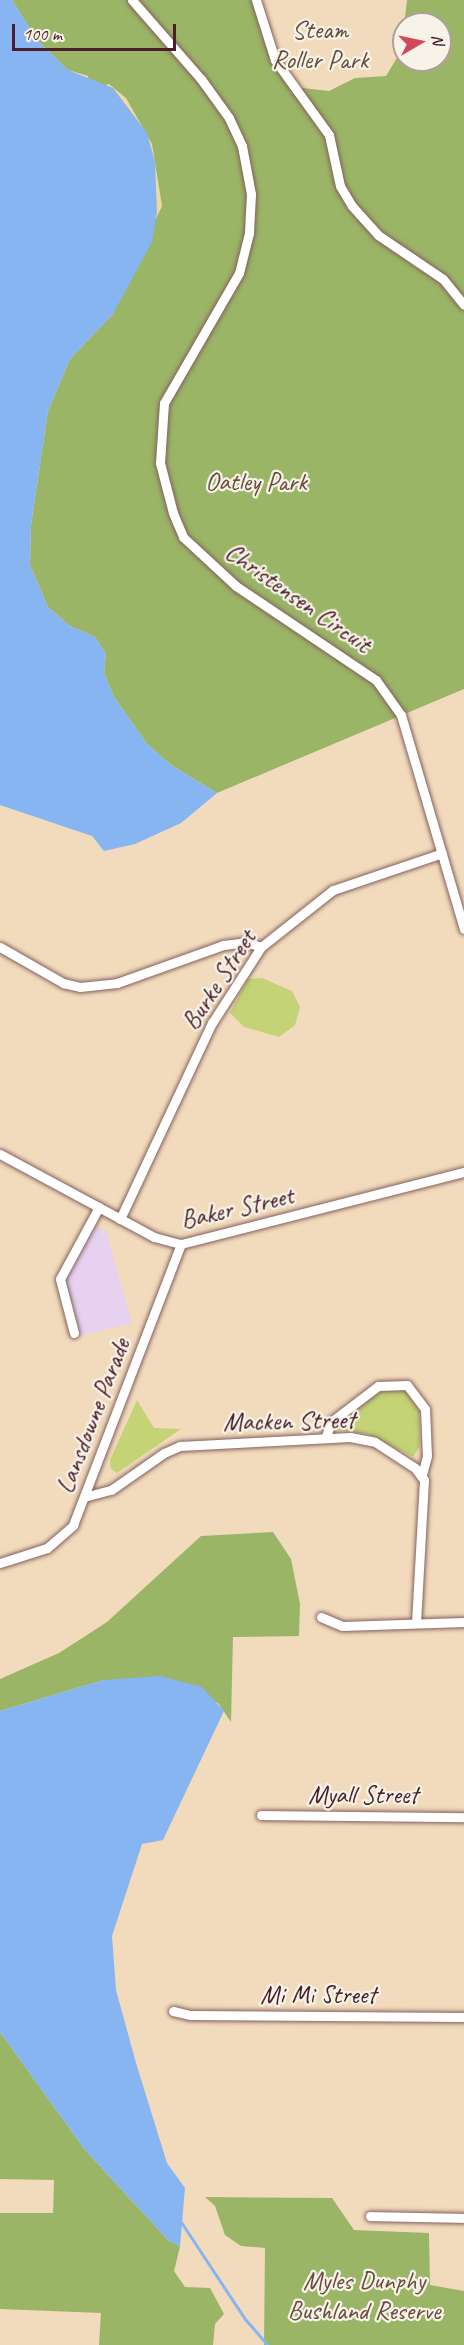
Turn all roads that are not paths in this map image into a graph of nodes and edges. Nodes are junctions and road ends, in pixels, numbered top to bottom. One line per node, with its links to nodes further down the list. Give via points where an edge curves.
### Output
1 (132, 0): 4 (street, Christensen Circuit, via 201,79 229,118 242,146 251,194 249,233 239,273 164,403 160,463 173,513 183,537 236,586 376,680 401,715)
2 (254, 0): 3 (street, via 283,73 326,129 340,186 352,206 378,236 443,279)
3 (464, 305)
4 (442, 853): 5 (street, Christensen Circuit); 7 (street, Burke Street, via 333,890)
5 (464, 929)
6 (0, 947): 7 (street, via 63,983 80,987 117,983 223,945 246,942)
7 (261, 947): 11 (street, Burke Street, via 219,1011)
8 (0, 1154): 10 (street, Baker Street)
9 (464, 1172): 12 (street, Baker Street)
10 (99, 1207): 11 (street, Baker Street); 13 (street, via 60,1279)
11 (120, 1219): 12 (street, Baker Street, via 162,1241)
12 (181, 1244): 16 (street, Lansdowne Parade)
13 (74, 1333)
14 (324, 1438): 15 (street, Macken Street, via 350,1437 375,1442); 15 (street, via 332,1421 378,1386 407,1385 425,1409 427,1456); 16 (street, Macken Street, via 180,1446 111,1490)
15 (422, 1474): 19 (street, via 425,1486)
16 (84, 1497): 17 (street, Lansdowne Parade, via 73,1525 60,1539 40,1551)
17 (0, 1563)
18 (321, 1617): 19 (street, via 342,1626)
19 (416, 1622): 20 (street)
20 (464, 1622)
21 (261, 1815): 22 (street, Myall Street)
22 (464, 1817)
23 (173, 2010): 24 (street, Mi Mi Street, via 192,2015)
24 (464, 2017)
25 (370, 2216): 26 (street)
26 (464, 2218)

